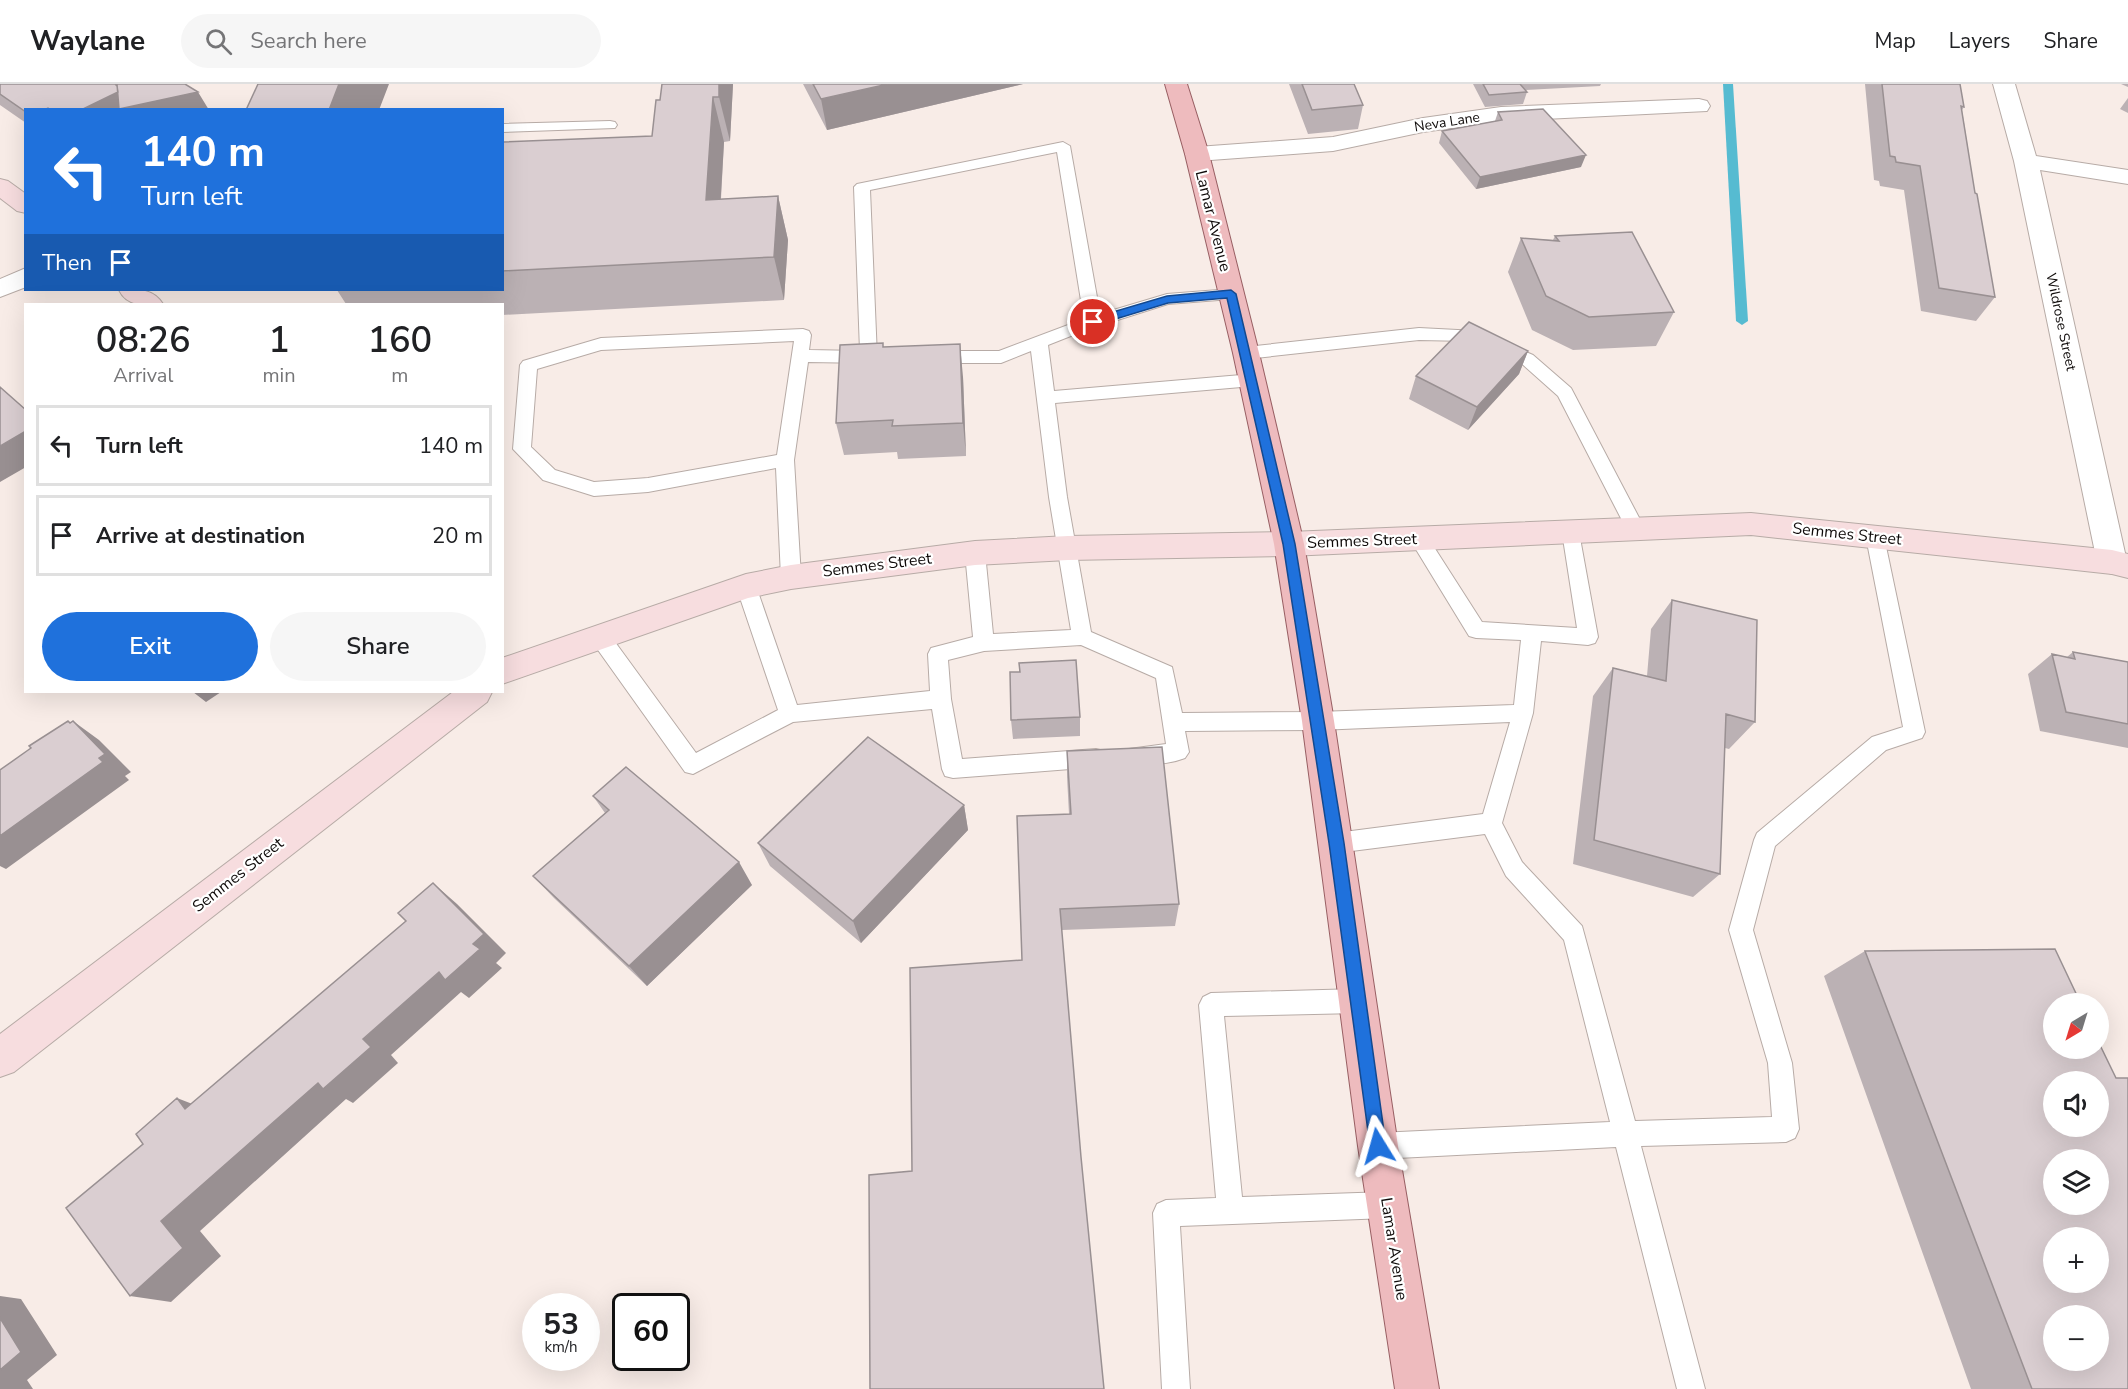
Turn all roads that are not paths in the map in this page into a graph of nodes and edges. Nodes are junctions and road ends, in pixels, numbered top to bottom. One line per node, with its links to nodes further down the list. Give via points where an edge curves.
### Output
1 (1176, 84): 6 (main road, Lamar Avenue)
2 (2004, 84): 7 (street, Wildrose Street)
3 (1699, 106): 6 (street, Neva Lane, via 1501,114 1333,144)
4 (610, 125): 5 (lane)
5 (504, 128)
6 (1197, 154): 14 (main road, Lamar Avenue)
7 (2026, 161): 8 (street); 33 (street, Wildrose Street)
8 (2128, 177)
9 (0, 186): 10 (main road)
10 (24, 204)
11 (24, 277): 12 (street)
12 (0, 289)
13 (132, 291): 15 (main road)
14 (1231, 294): 16 (lane, via 1167,299); 18 (main road, Lamar Avenue)
15 (149, 303)
16 (1093, 322): 17 (lane); 20 (lane, via 1063,146 862,188)
17 (1039, 344): 22 (lane, via 1001,357); 24 (lane)
18 (1246, 353): 23 (main road, Lamar Avenue); 26 (lane, via 1419,334 1471,335 1527,359 1565,392)
19 (800, 356): 20 (lane); 25 (lane); 25 (lane, via 803,334 601,344 530,365 522,449 549,476 594,489 648,484)
20 (869, 357): 21 (lane)
21 (891, 357)
22 (912, 357)
23 (1253, 380): 24 (lane); 30 (main road, Lamar Avenue)
24 (1046, 398): 31 (lane)
25 (785, 460): 34 (lane)
26 (1636, 529): 27 (main road, Semmes Street); 28 (main road, Semmes Street, via 1751,524)
27 (1571, 532): 29 (main road, Semmes Street); 36 (lane, via 1588,637)
28 (1875, 537): 33 (main road, Semmes Street); 51 (lane, via 1915,732 1878,743 1765,840 1741,930 1780,1063 1786,1129)
29 (1418, 538): 30 (main road, Semmes Street); 36 (lane, via 1476,630)
30 (1289, 544): 31 (main road, Semmes Street); 46 (main road, Lamar Avenue)
31 (1068, 548): 32 (main road, Semmes Street); 38 (lane)
32 (975, 553): 34 (main road, Semmes Street); 39 (lane)
33 (2120, 564)
34 (790, 577): 35 (main road, Semmes Street)
35 (746, 586): 37 (main road, Semmes Street); 44 (lane)
36 (1532, 632): 43 (lane)
37 (600, 637): 40 (main road, Semmes Street); 44 (lane, via 693,765)
38 (1082, 637): 39 (lane); 45 (lane, via 1165,673)
39 (984, 643): 42 (lane, via 938,654)
40 (504, 670)
41 (475, 693): 50 (main road, Semmes Street)
42 (941, 699): 44 (lane); 45 (lane, via 953,769 1178,752)
43 (1523, 713): 46 (lane); 47 (lane)
44 (790, 714)
45 (1174, 722): 46 (lane)
46 (1318, 722): 48 (main road, Lamar Avenue)
47 (1491, 823): 48 (lane); 51 (lane, via 1514,869 1574,934)
48 (1336, 843): 49 (main road, Lamar Avenue)
49 (1358, 1001): 52 (main road, Lamar Avenue); 54 (lane, via 1211,1005)
50 (0, 1058)
51 (1627, 1134): 52 (lane); 57 (lane)
52 (1378, 1146): 53 (main road, Lamar Avenue)
53 (1387, 1205): 54 (lane); 56 (main road, Lamar Avenue)
54 (1230, 1210): 55 (lane, via 1166,1213)
55 (1176, 1389)
56 (1416, 1389)
57 (1691, 1389)

